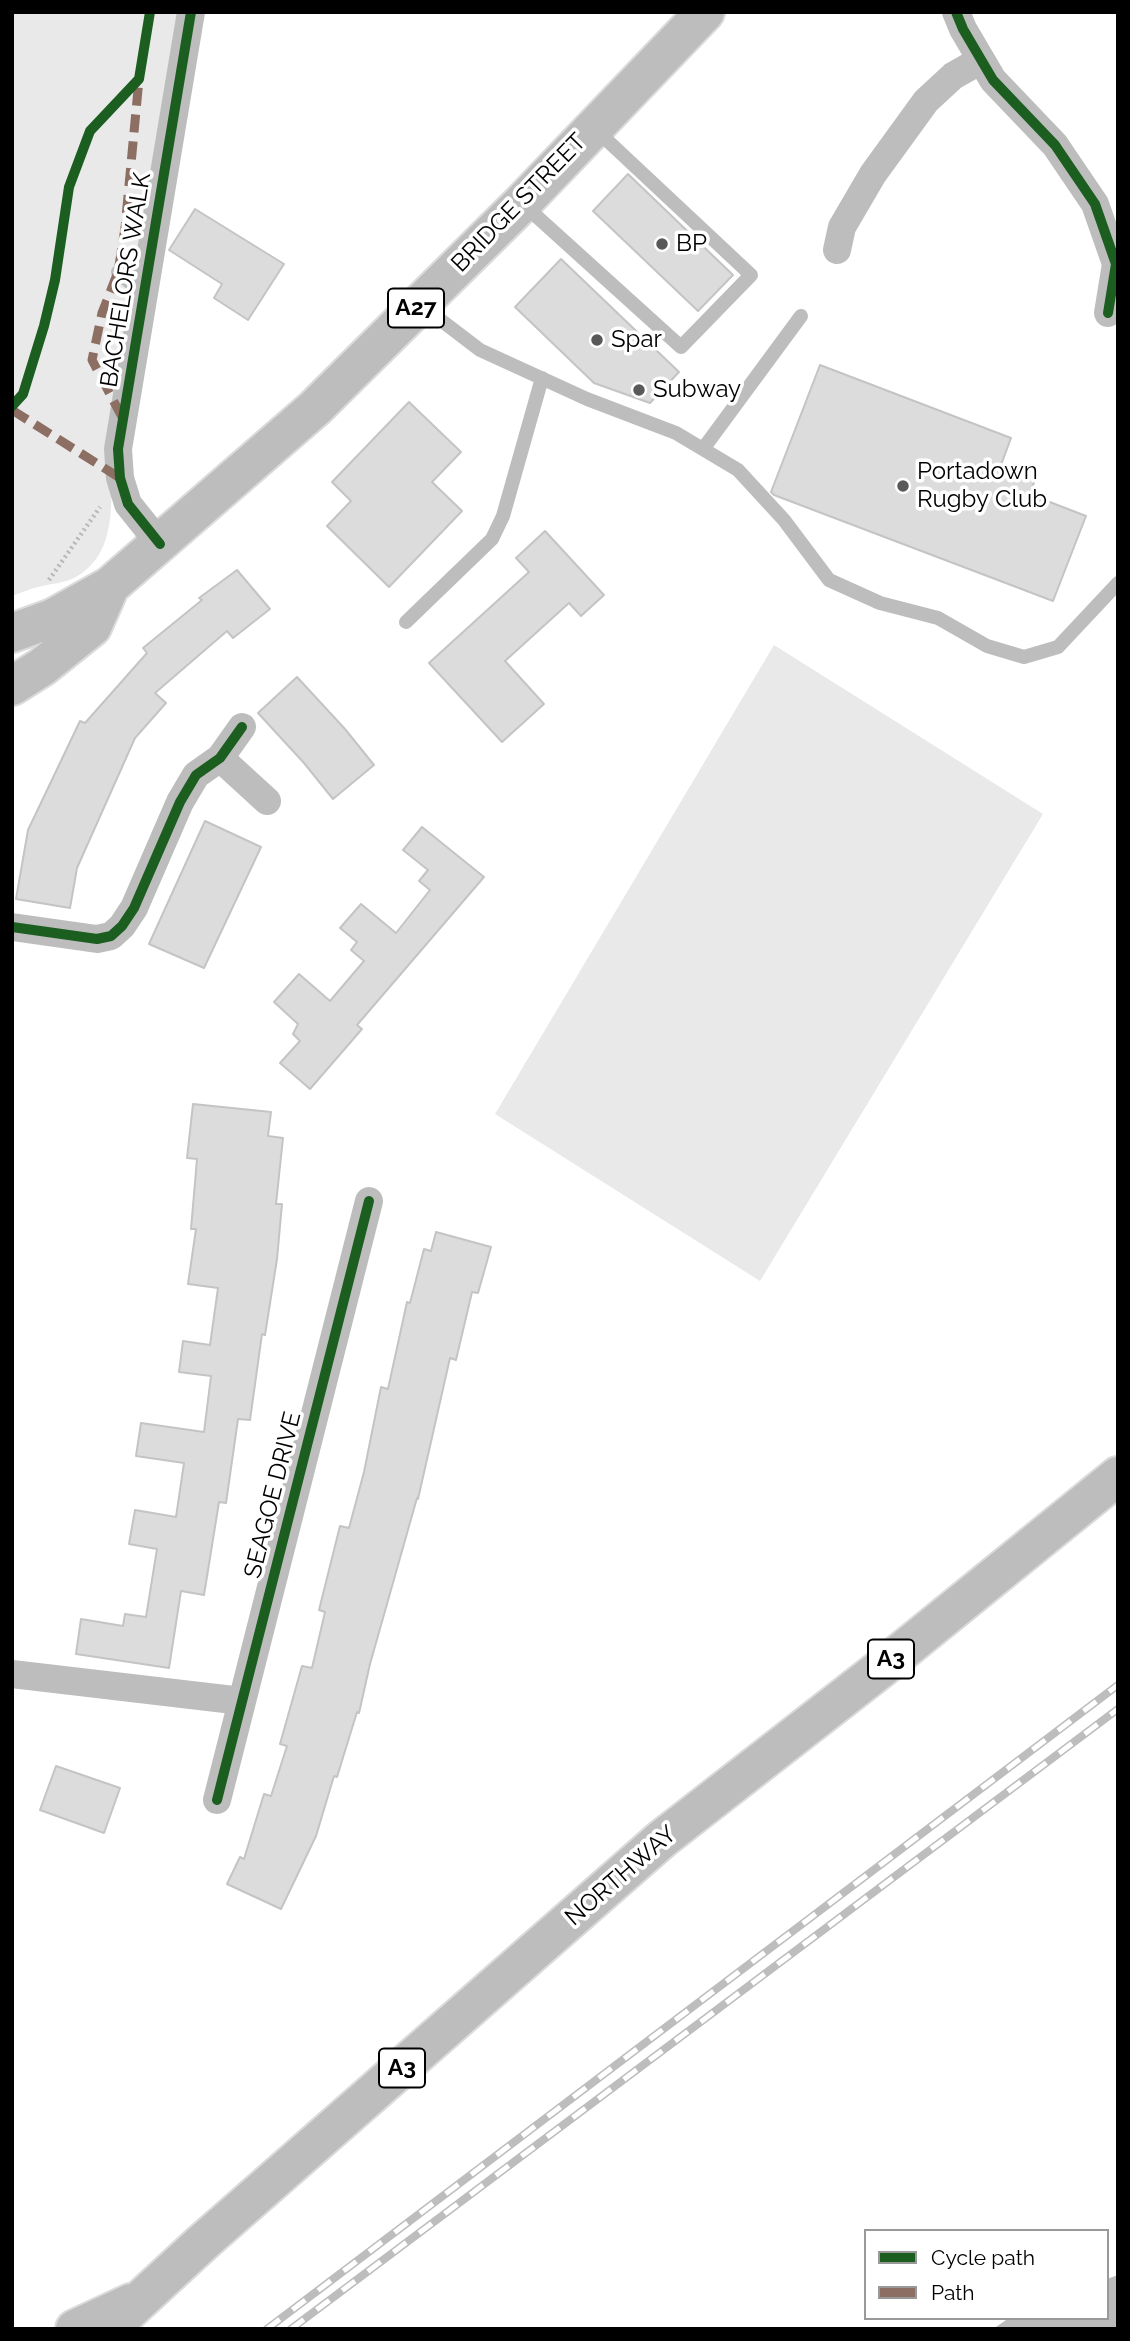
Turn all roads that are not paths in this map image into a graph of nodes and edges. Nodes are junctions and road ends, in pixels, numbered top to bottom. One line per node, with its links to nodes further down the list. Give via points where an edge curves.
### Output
1 (191, 12): 9 (street, BACHELORS WALK)
2 (705, 12): 5 (main road, BRIDGE STREET / A27)
3 (956, 12): 4 (street)
4 (981, 60): 7 (street, via 926,101 860,195 842,227); 11 (street, via 993,80 1055,145 1095,204 1116,264)
5 (593, 127): 6 (main road, BRIDGE STREET / A27); 6 (lane, via 751,275 681,347)
6 (522, 203): 10 (main road, BRIDGE STREET / A27)
7 (837, 250)
8 (118, 272): 9 (lane)
9 (145, 296): 15 (street, BACHELORS WALK, via 118,449 128,504)
10 (420, 304): 13 (lane, via 480,350); 15 (main road, BRIDGE STREET / A27, via 345,381)
11 (1108, 313)
12 (801, 316): 14 (lane)
13 (542, 378): 14 (lane); 18 (lane, via 503,516 492,539)
14 (704, 449): 16 (lane, via 738,470 784,520 829,580 880,603 938,618 987,646 1024,657 1058,647)
15 (160, 544): 17 (main road, BRIDGE STREET / A27)
16 (1118, 583)
17 (110, 586): 19 (main road, A27, via 53,618); 20 (main road, via 92,627)
18 (406, 622)
19 (12, 633)
20 (12, 686)
21 (242, 727): 22 (street)
22 (220, 758): 23 (street); 24 (street, via 196,775 134,908 111,936 97,939)
23 (267, 801)
24 (12, 927)
25 (369, 1201): 28 (street, SEAGOE DRIVE)
26 (1118, 1476): 30 (main road, NORTHWAY / A3, via 662,1839)
27 (12, 1674): 28 (street)
28 (242, 1701): 29 (street, SEAGOE DRIVE)
29 (217, 1800)
30 (142, 2298): 31 (main road, NORTHWAY / A3); 32 (main road, NORTHWAY / A3)
31 (75, 2329)
32 (109, 2329)

